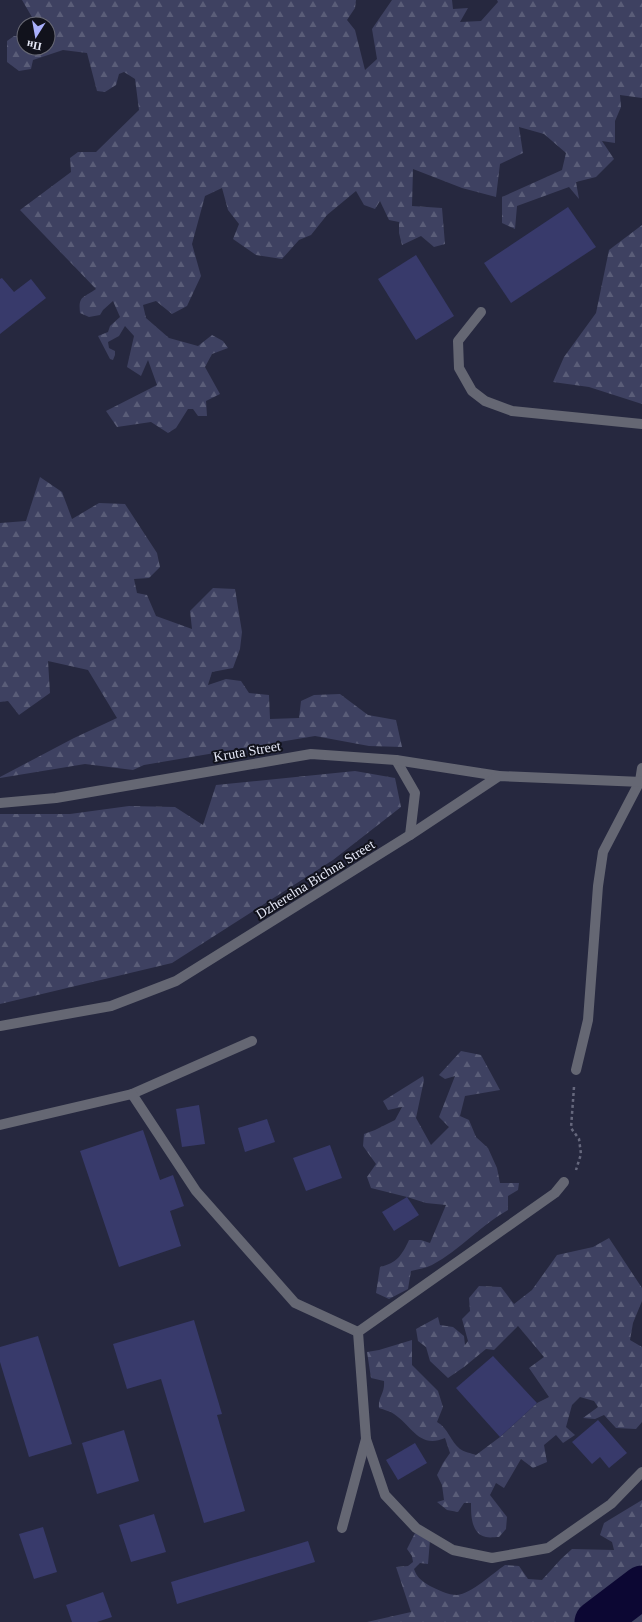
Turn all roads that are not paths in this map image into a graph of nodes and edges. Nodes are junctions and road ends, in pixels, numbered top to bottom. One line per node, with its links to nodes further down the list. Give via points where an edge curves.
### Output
1 (481, 312): 2 (street, via 458,341 459,368 472,391 485,401 512,411)
2 (642, 424)
3 (396, 760): 5 (street, Kruta Street); 7 (street, Kruta Street, via 311,754 56,798); 8 (street, via 415,794)
4 (642, 768): 6 (street)
5 (499, 776): 6 (street); 8 (street, Dzherelna Bichna Street)
6 (641, 781): 11 (street, via 603,852 588,1020)
7 (0, 803)
8 (410, 835): 9 (street, Dzherelna Bichna Street, via 176,981 111,1006)
9 (0, 1026)
10 (252, 1041): 12 (street)
11 (576, 1070)
12 (132, 1094): 13 (street); 15 (street, via 196,1191 295,1303)
13 (0, 1125)
14 (564, 1182): 15 (street, via 554,1193)
15 (358, 1332): 16 (street)
16 (366, 1439): 17 (street, via 385,1495 416,1528 454,1550 492,1558 548,1548 611,1504); 18 (street)
17 (642, 1472)
18 (342, 1528)

